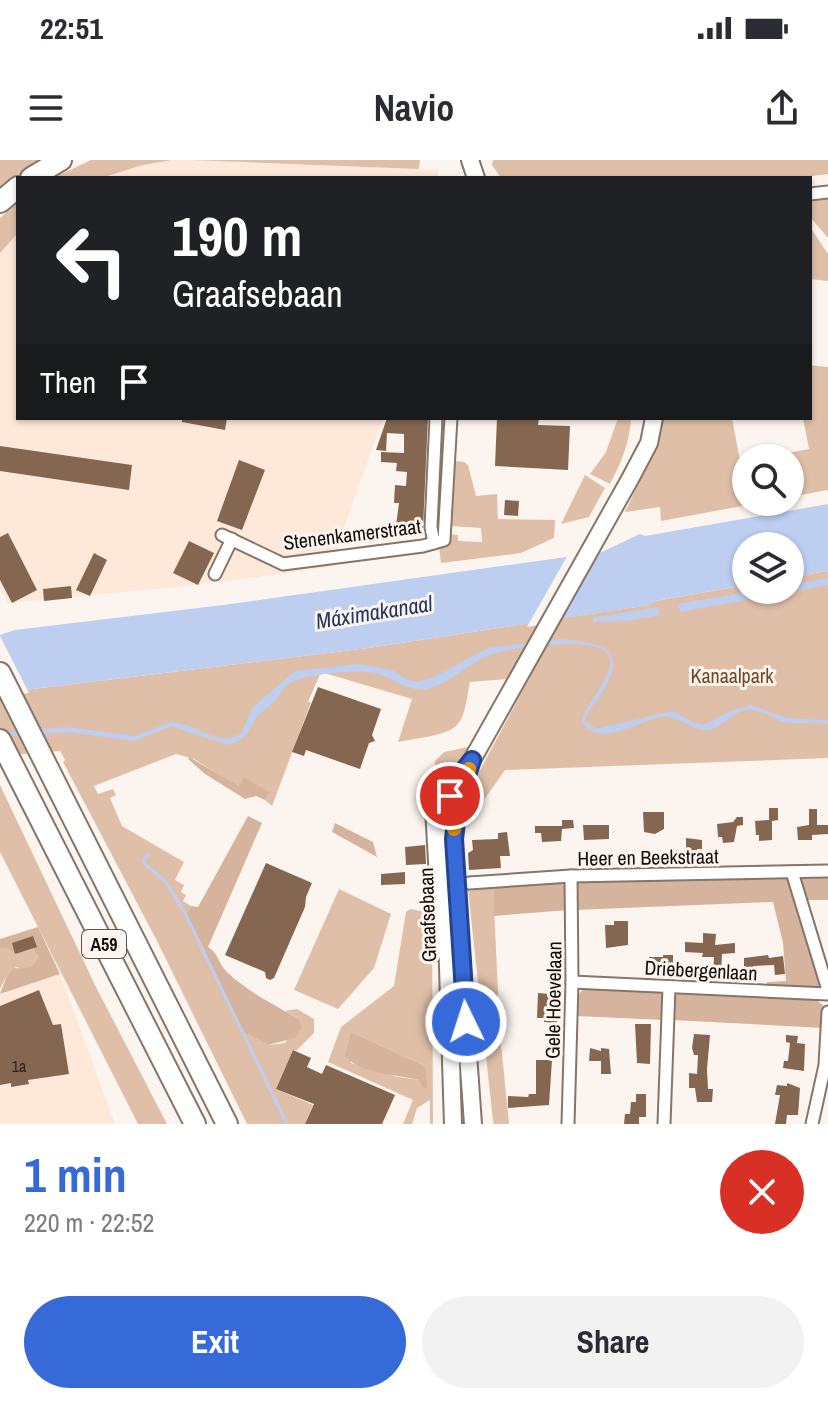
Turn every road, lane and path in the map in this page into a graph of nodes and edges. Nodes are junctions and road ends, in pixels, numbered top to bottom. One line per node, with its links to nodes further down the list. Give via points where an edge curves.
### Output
1 (61, 160): 2 (highway)
2 (34, 176)
3 (16, 189): 4 (highway)
4 (0, 202)
5 (436, 420): 10 (street)
6 (451, 420): 10 (street, via 444,540)
7 (647, 420): 9 (main road, Graafsebaan)
8 (654, 420): 9 (main road, Graafsebaan)
9 (642, 455): 14 (main road, Graafsebaan)
10 (434, 543): 11 (street, Stenenkamerstraat, via 283,564 227,537)
11 (215, 574)
12 (0, 673): 26 (highway, A59)
13 (0, 740): 25 (highway, A59)
14 (472, 760): 27 (main road, Graafsebaan, via 452,791 444,834); 28 (main road, Graafsebaan, via 454,839)
15 (432, 817): 20 (street, Graafsebaan)
16 (828, 871): 17 (street, Heer en Beekstraat)
17 (792, 872): 18 (street, Heer en Beekstraat); 23 (street)
18 (571, 876): 19 (street, Heer en Beekstraat); 21 (street, Gele Hoevelaan)
19 (469, 883)
20 (435, 955)
21 (572, 982): 22 (street, Driebergenlaan); 29 (street, Gele Hoevelaan)
22 (669, 987): 23 (street, Driebergenlaan); 30 (street)
23 (828, 992)
24 (828, 1012): 31 (street, via 825,1065)
25 (195, 1124)
26 (227, 1124)
27 (453, 1124)
28 (473, 1124)
29 (568, 1124)
30 (664, 1124)
31 (812, 1124)

